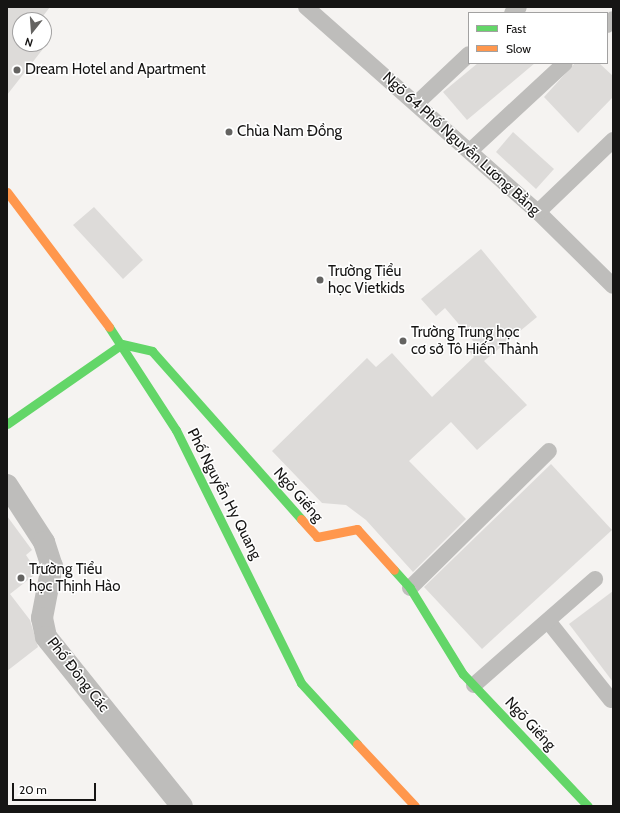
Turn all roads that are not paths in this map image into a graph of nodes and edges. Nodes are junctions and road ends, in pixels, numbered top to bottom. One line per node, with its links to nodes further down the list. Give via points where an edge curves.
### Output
1 (306, 7): 4 (lane, Ngõ 64 Phố Nguyễn Lương Bằng)
2 (468, 55): 4 (lane)
3 (564, 64): 6 (lane)
4 (417, 103): 6 (lane, Ngõ 64 Phố Nguyễn Lương Bằng)
5 (613, 140): 8 (lane)
6 (470, 151): 8 (lane, Ngõ 64 Phố Nguyễn Lương Bằng)
7 (7, 192): 10 (street, Phố Nguyễn Hy Quang)
8 (538, 212): 9 (lane, Ngõ 64 Phố Nguyễn Lương Bằng)
9 (613, 286)
10 (122, 344): 11 (street); 15 (street, Ngõ Giếng, via 152,351 317,538 356,529); 20 (street, Phố Nguyễn Hy Quang, via 176,430 301,683)
11 (7, 424)
12 (549, 451): 15 (lane)
13 (7, 485): 19 (street, Phố Đông Các, via 44,542 52,566 42,618 46,637)
14 (595, 579): 16 (lane)
15 (410, 588): 17 (street, Ngõ Giếng, via 463,674)
16 (548, 621): 17 (lane); 18 (lane)
17 (474, 685): 21 (street, Ngõ Giếng)
18 (611, 700)
19 (182, 806)
20 (416, 806)
21 (588, 806)

